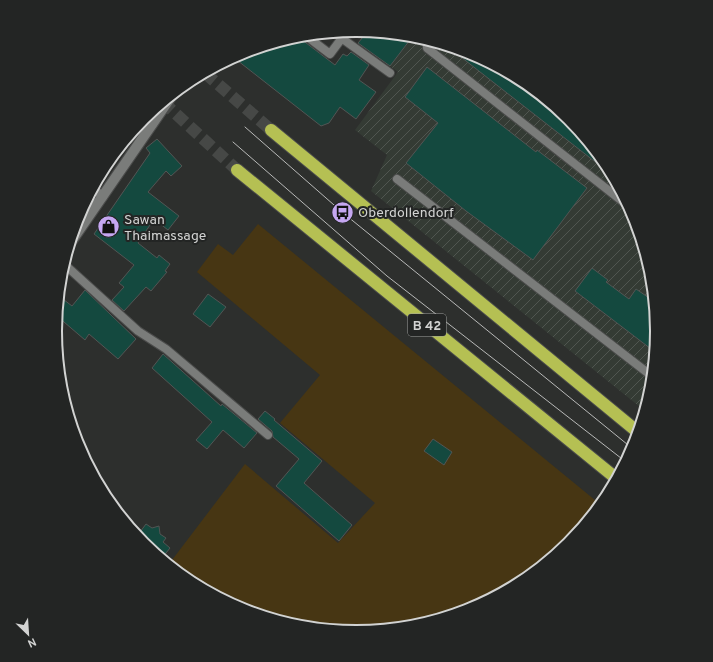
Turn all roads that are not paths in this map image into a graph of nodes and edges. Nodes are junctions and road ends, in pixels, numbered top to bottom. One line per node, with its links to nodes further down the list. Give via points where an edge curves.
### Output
1 (342, 38): 2 (lane, via 330,54); 4 (lane)
2 (313, 41)
3 (427, 46): 11 (lane)
4 (390, 73)
5 (145, 127): 10 (street)
6 (271, 130): 15 (highway)
7 (237, 170): 17 (highway, B 42)
8 (396, 179): 14 (lane)
9 (98, 192): 10 (lane)
10 (103, 197): 12 (street)
11 (619, 199)
12 (81, 228)
13 (69, 269): 16 (lane, via 138,331 166,349)
14 (647, 373)
15 (634, 429)
16 (268, 435)
17 (612, 475)

